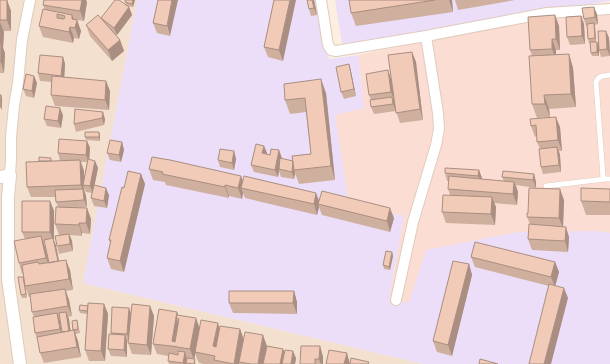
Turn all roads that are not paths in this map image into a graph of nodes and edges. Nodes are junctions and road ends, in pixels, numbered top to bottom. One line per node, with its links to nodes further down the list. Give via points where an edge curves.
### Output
1 (30, 0): 6 (street, via 14,106 11,159)
2 (321, 0): 4 (street, via 330,50 361,48)
3 (610, 9): 4 (street, via 547,13)
4 (426, 36): 10 (street, via 439,129 413,222)
5 (610, 75): 7 (lane, via 600,76 596,82 603,177)
6 (5, 176): 9 (street, via 8,197)
7 (607, 179): 8 (lane)
8 (546, 186)
9 (4, 279): 11 (street)
10 (396, 300)
11 (20, 364)

